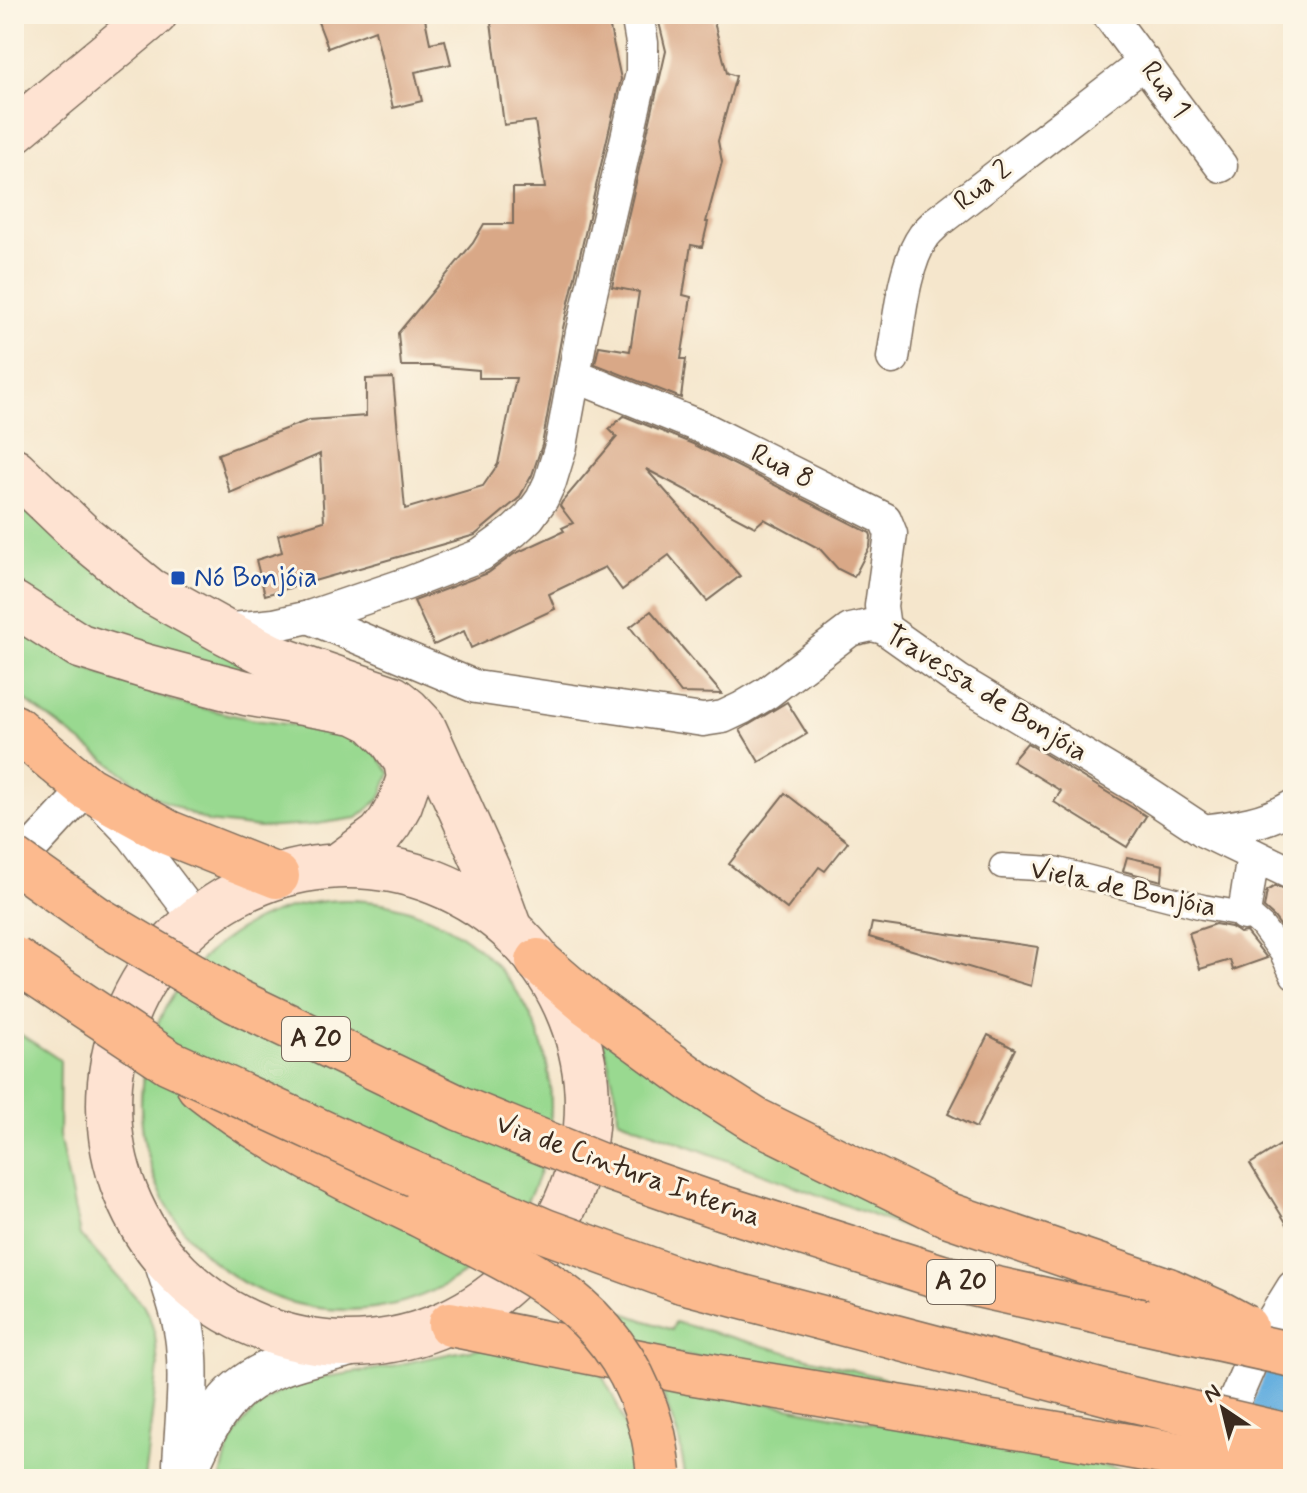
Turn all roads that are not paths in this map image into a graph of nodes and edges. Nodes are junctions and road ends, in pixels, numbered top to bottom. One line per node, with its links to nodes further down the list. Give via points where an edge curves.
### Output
1 (155, 14): 5 (main road)
2 (637, 14): 8 (street, via 642,73)
3 (1108, 14): 4 (street, Rua 1)
4 (1145, 62): 6 (street, Rua 1); 7 (street, Rua 2, via 924,236 908,276)
5 (14, 131)
6 (1221, 166)
7 (893, 358)
8 (575, 376): 11 (street, via 550,482 536,508 514,531 463,563); 12 (street, Rua 8, via 701,427 885,519 891,534 881,606)
9 (14, 470): 13 (main road, via 116,565)
10 (14, 604): 20 (main road, via 80,646 246,693 355,712 373,721 406,761 409,778 380,835)
11 (309, 617): 12 (street, Travessa de Bonjóia, via 476,687 703,720 723,717 767,693 850,630); 13 (street)
12 (884, 628): 17 (street, Travessa de Bonjóia, via 959,681)
13 (221, 630): 27 (main road, via 271,656 393,698 408,710 423,726)
14 (14, 727): 15 (highway)
15 (87, 788): 22 (street); 24 (highway, via 169,833); 26 (street, via 133,836)
16 (1293, 806): 17 (street, via 1262,821)
17 (1204, 831): 18 (street, Travessa de Bonjóia)
18 (1253, 855): 23 (street, Travessa de Bonjóia); 25 (street, Viela de Bonjóia)
19 (14, 860): 36 (highway, Via de Cintura Interna / A 20, bridge, via 96,918 236,1001 459,1108 599,1165 942,1277)
20 (339, 865): 24 (main road); 27 (main road, via 395,869 448,886)
21 (1002, 866): 25 (street, Viela de Bonjóia, via 1054,869)
22 (14, 867)
23 (1293, 874)
24 (277, 876): 26 (main road, via 234,894)
25 (1244, 914): 30 (street, Viela de Bonjóia, via 1262,926)
26 (196, 919): 32 (main road, via 147,974 116,1040 107,1112 120,1183 139,1225)
27 (508, 924): 29 (main road)
28 (14, 959): 31 (highway, A 20, bridge)
29 (538, 961): 34 (main road, via 561,998 583,1051 588,1129 567,1204 524,1269 494,1297); 36 (highway, bridge, via 588,1004 755,1120 946,1214 1168,1290)
30 (1293, 976)
31 (169, 1062): 37 (highway, A 20, bridge, via 545,1231 682,1281); 39 (highway, bridge, via 272,1138 532,1274 571,1300 609,1340 635,1382 653,1432)
32 (165, 1263): 35 (main road, via 201,1296 243,1322 290,1338); 40 (street, via 186,1342)
33 (1293, 1287): 41 (street, via 1262,1337)
34 (450, 1324): 35 (main road); 38 (highway, bridge, via 689,1372)
35 (359, 1344): 40 (street, via 282,1364 244,1385 216,1414)
36 (1293, 1354)
37 (1293, 1437)
38 (1293, 1475)
39 (659, 1477)
40 (182, 1479)
41 (1202, 1479)

